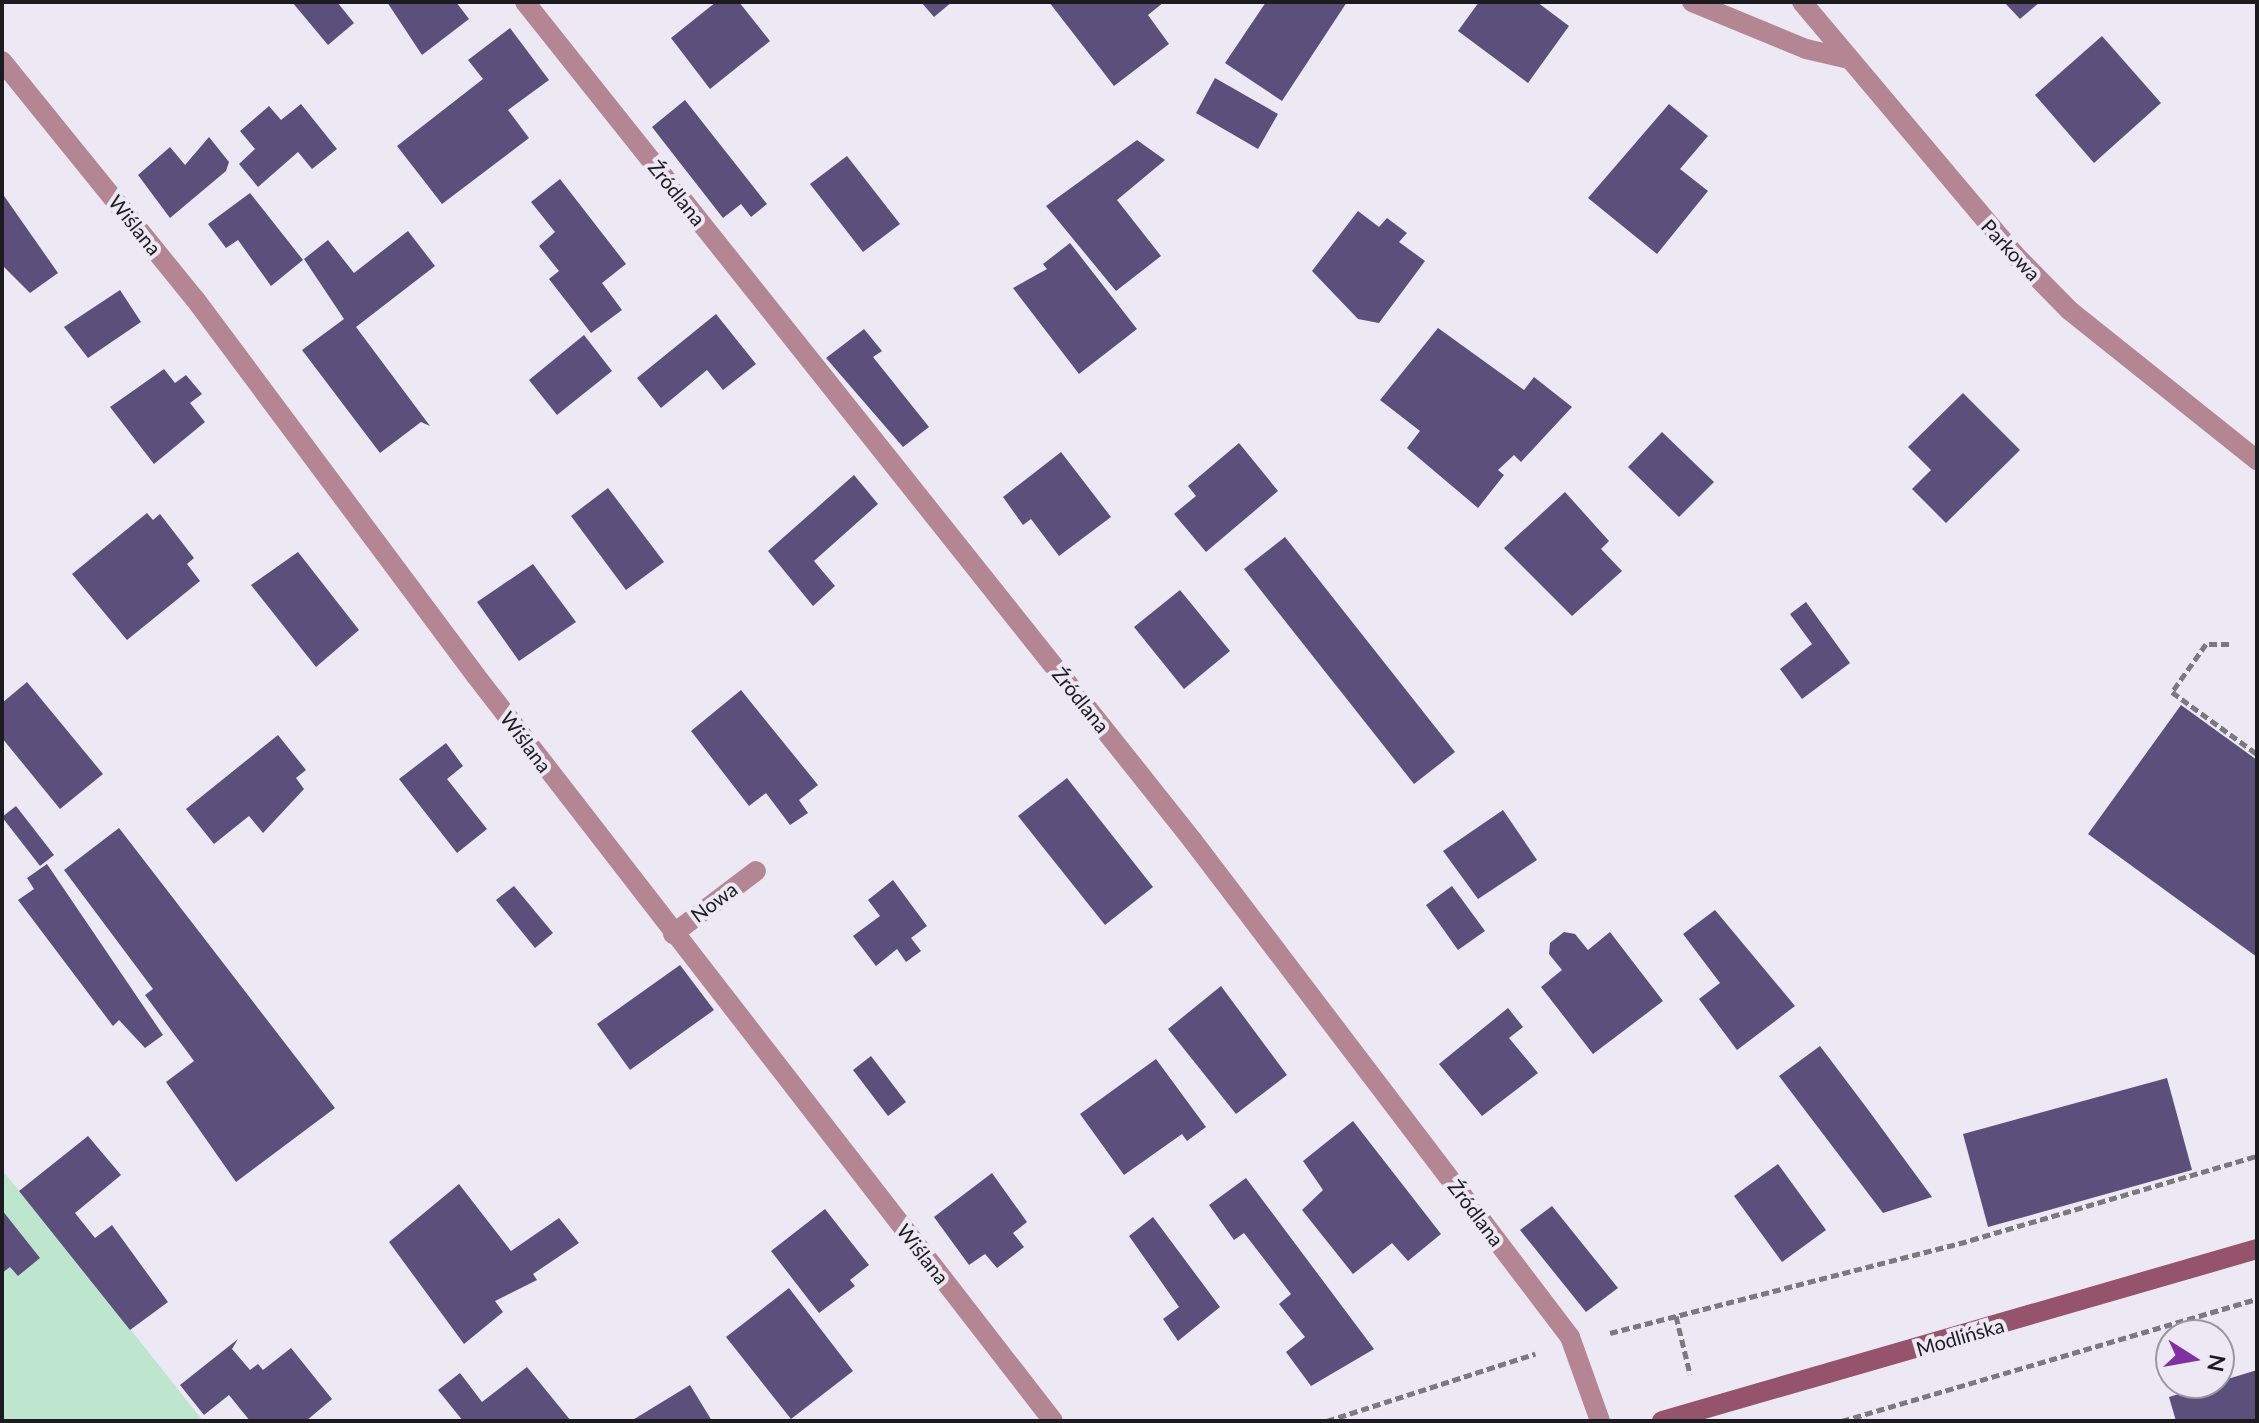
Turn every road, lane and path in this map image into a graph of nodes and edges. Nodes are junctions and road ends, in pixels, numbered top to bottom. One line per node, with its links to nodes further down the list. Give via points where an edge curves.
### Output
1 (525, 2): 15 (street, Źródlana, via 1193,841)
2 (1692, 2): 4 (street, via 1806,49)
3 (1802, 2): 4 (street, Parkowa)
4 (1849, 59): 6 (street, Parkowa, via 1996,237 2059,300)
5 (2, 61): 10 (street, Wiślana, via 195,299)
6 (2257, 460)
7 (2229, 644): 8 (path, via 2206,644 2172,692)
8 (2257, 754)
9 (756, 871): 10 (street, Nowa)
10 (673, 934): 17 (street, Wiślana)
11 (2257, 1156): 14 (path, via 1971,1240)
12 (2257, 1249): 16 (main road, Modlińska)
13 (2257, 1299): 21 (path)
14 (1676, 1316): 15 (path); 16 (path)
15 (1572, 1343): 18 (path); 19 (street, Źródlana)
16 (1700, 1411): 20 (main road, Modlińska)
17 (1053, 1421)
18 (1327, 1421)
19 (1600, 1421)
20 (1662, 1421)
21 (1842, 1421)

